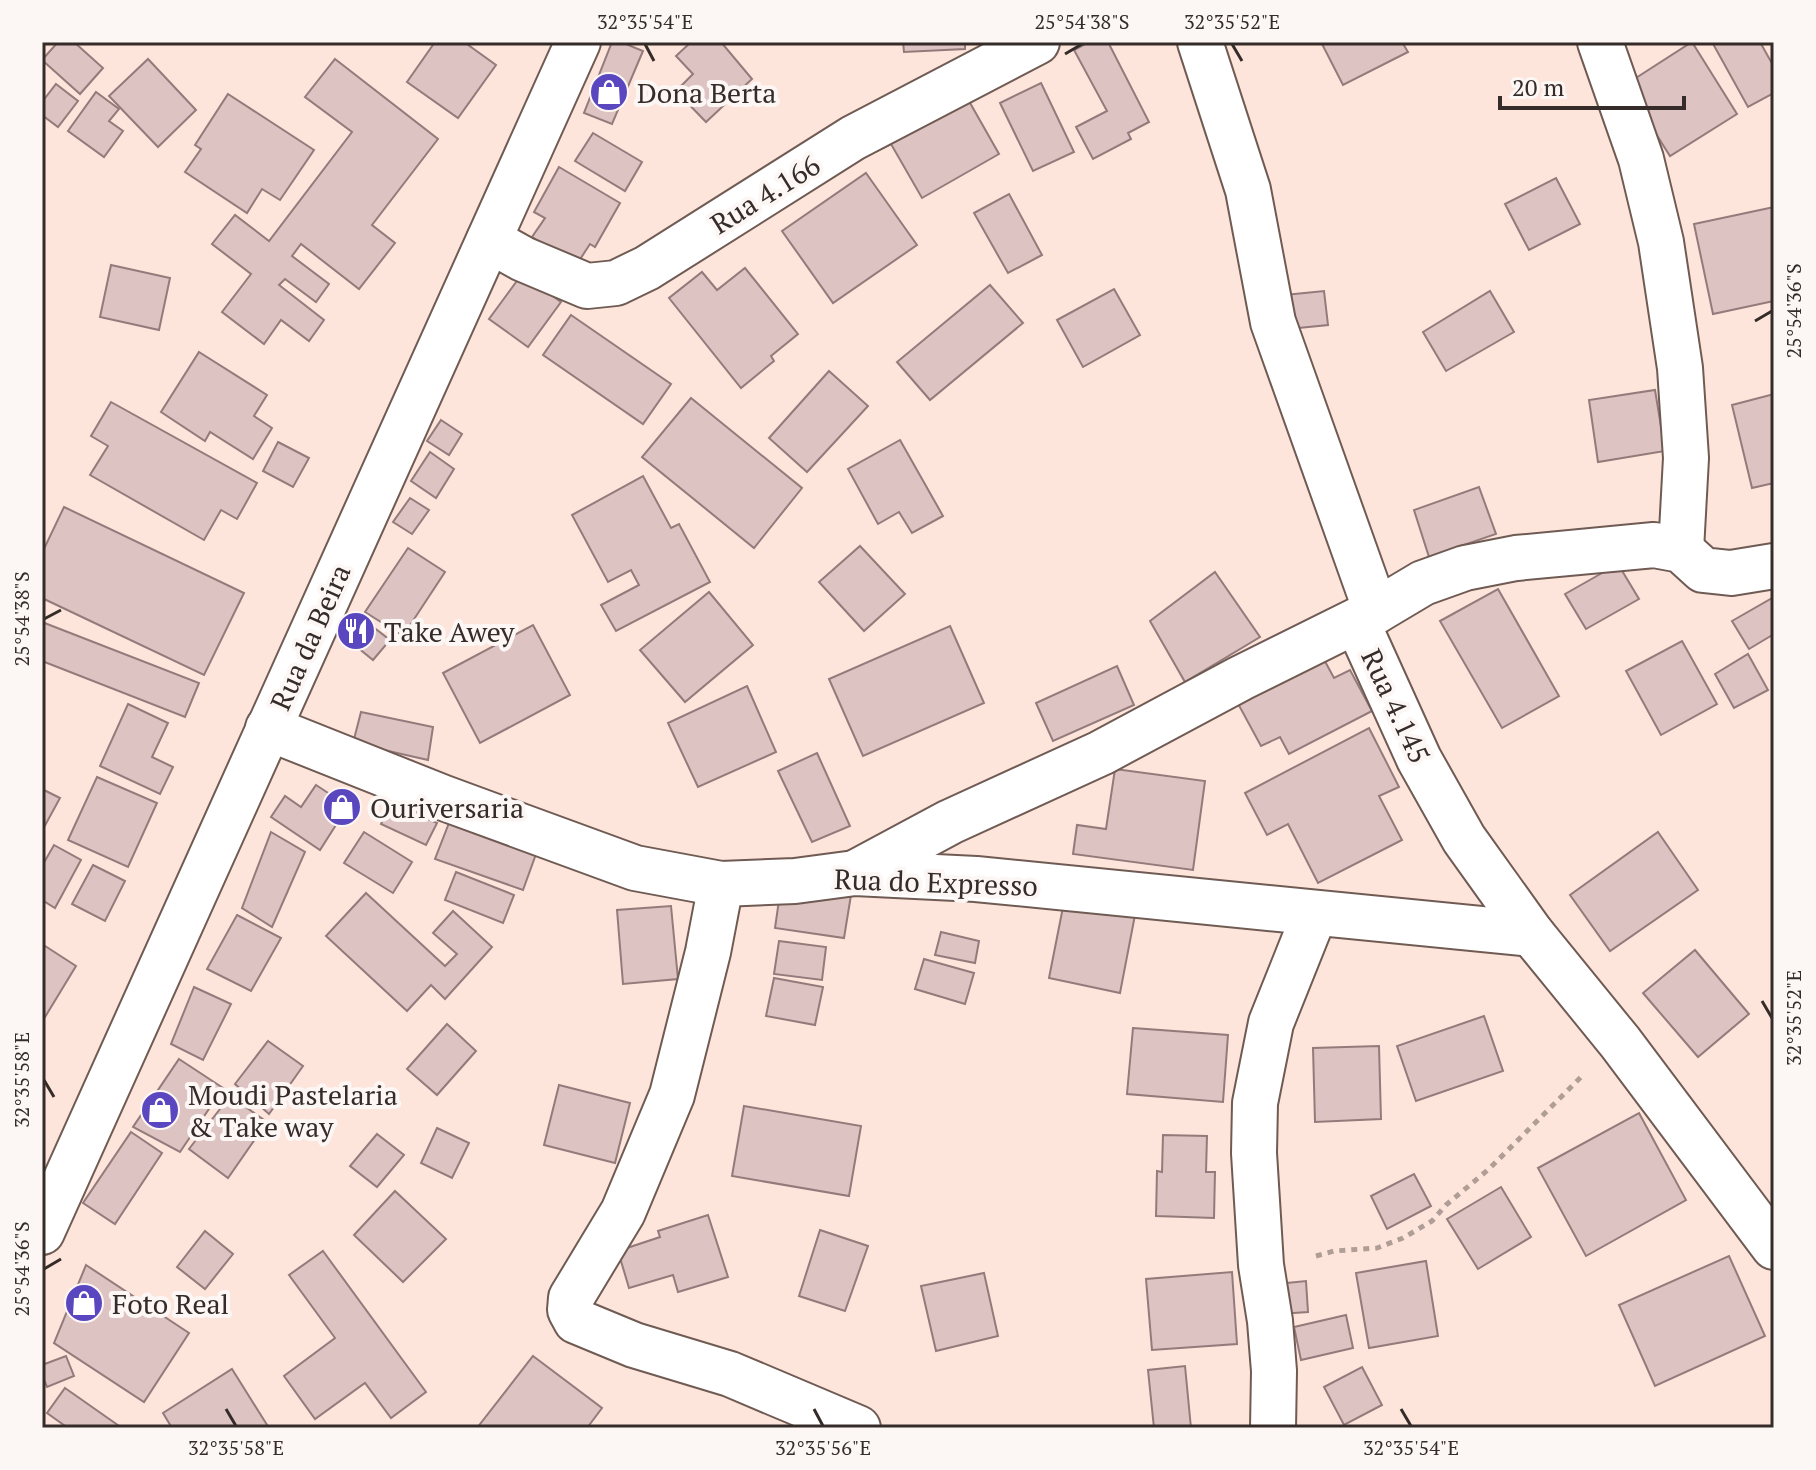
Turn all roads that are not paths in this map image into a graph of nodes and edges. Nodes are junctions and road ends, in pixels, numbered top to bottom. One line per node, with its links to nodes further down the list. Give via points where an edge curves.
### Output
1 (578, 42): 5 (street, Rua da Beira)
2 (1037, 42): 5 (street, Rua 4.166, via 853,138 616,283 587,286)
3 (1200, 42): 8 (street, Rua 4.145, via 1248,190 1273,322)
4 (1600, 42): 6 (street, via 1641,159 1661,242 1680,368 1686,458)
5 (489, 240): 9 (street, Rua da Beira)
6 (1681, 550): 7 (street, via 1703,570 1731,573); 8 (street, via 1654,545 1465,568 1423,583)
7 (1774, 566)
8 (1366, 616): 10 (street); 13 (street, Rua 4.145, via 1419,759 1464,839)
9 (268, 728): 11 (street, Rua do Expresso, via 635,868); 14 (street, Rua da Beira)
10 (855, 873): 11 (street, Rua do Expresso); 12 (street, Rua do Expresso, via 976,879)
11 (721, 884): 16 (street, via 672,1095 623,1212 571,1298 570,1310 576,1321 634,1345 730,1374)
12 (1315, 913): 13 (street, Rua do Expresso); 17 (street, via 1271,1023 1255,1103 1261,1265 1274,1371)
13 (1532, 934): 15 (street, Rua 4.145)
14 (42, 1232)
15 (1774, 1247)
16 (858, 1428)
17 (1273, 1428)

